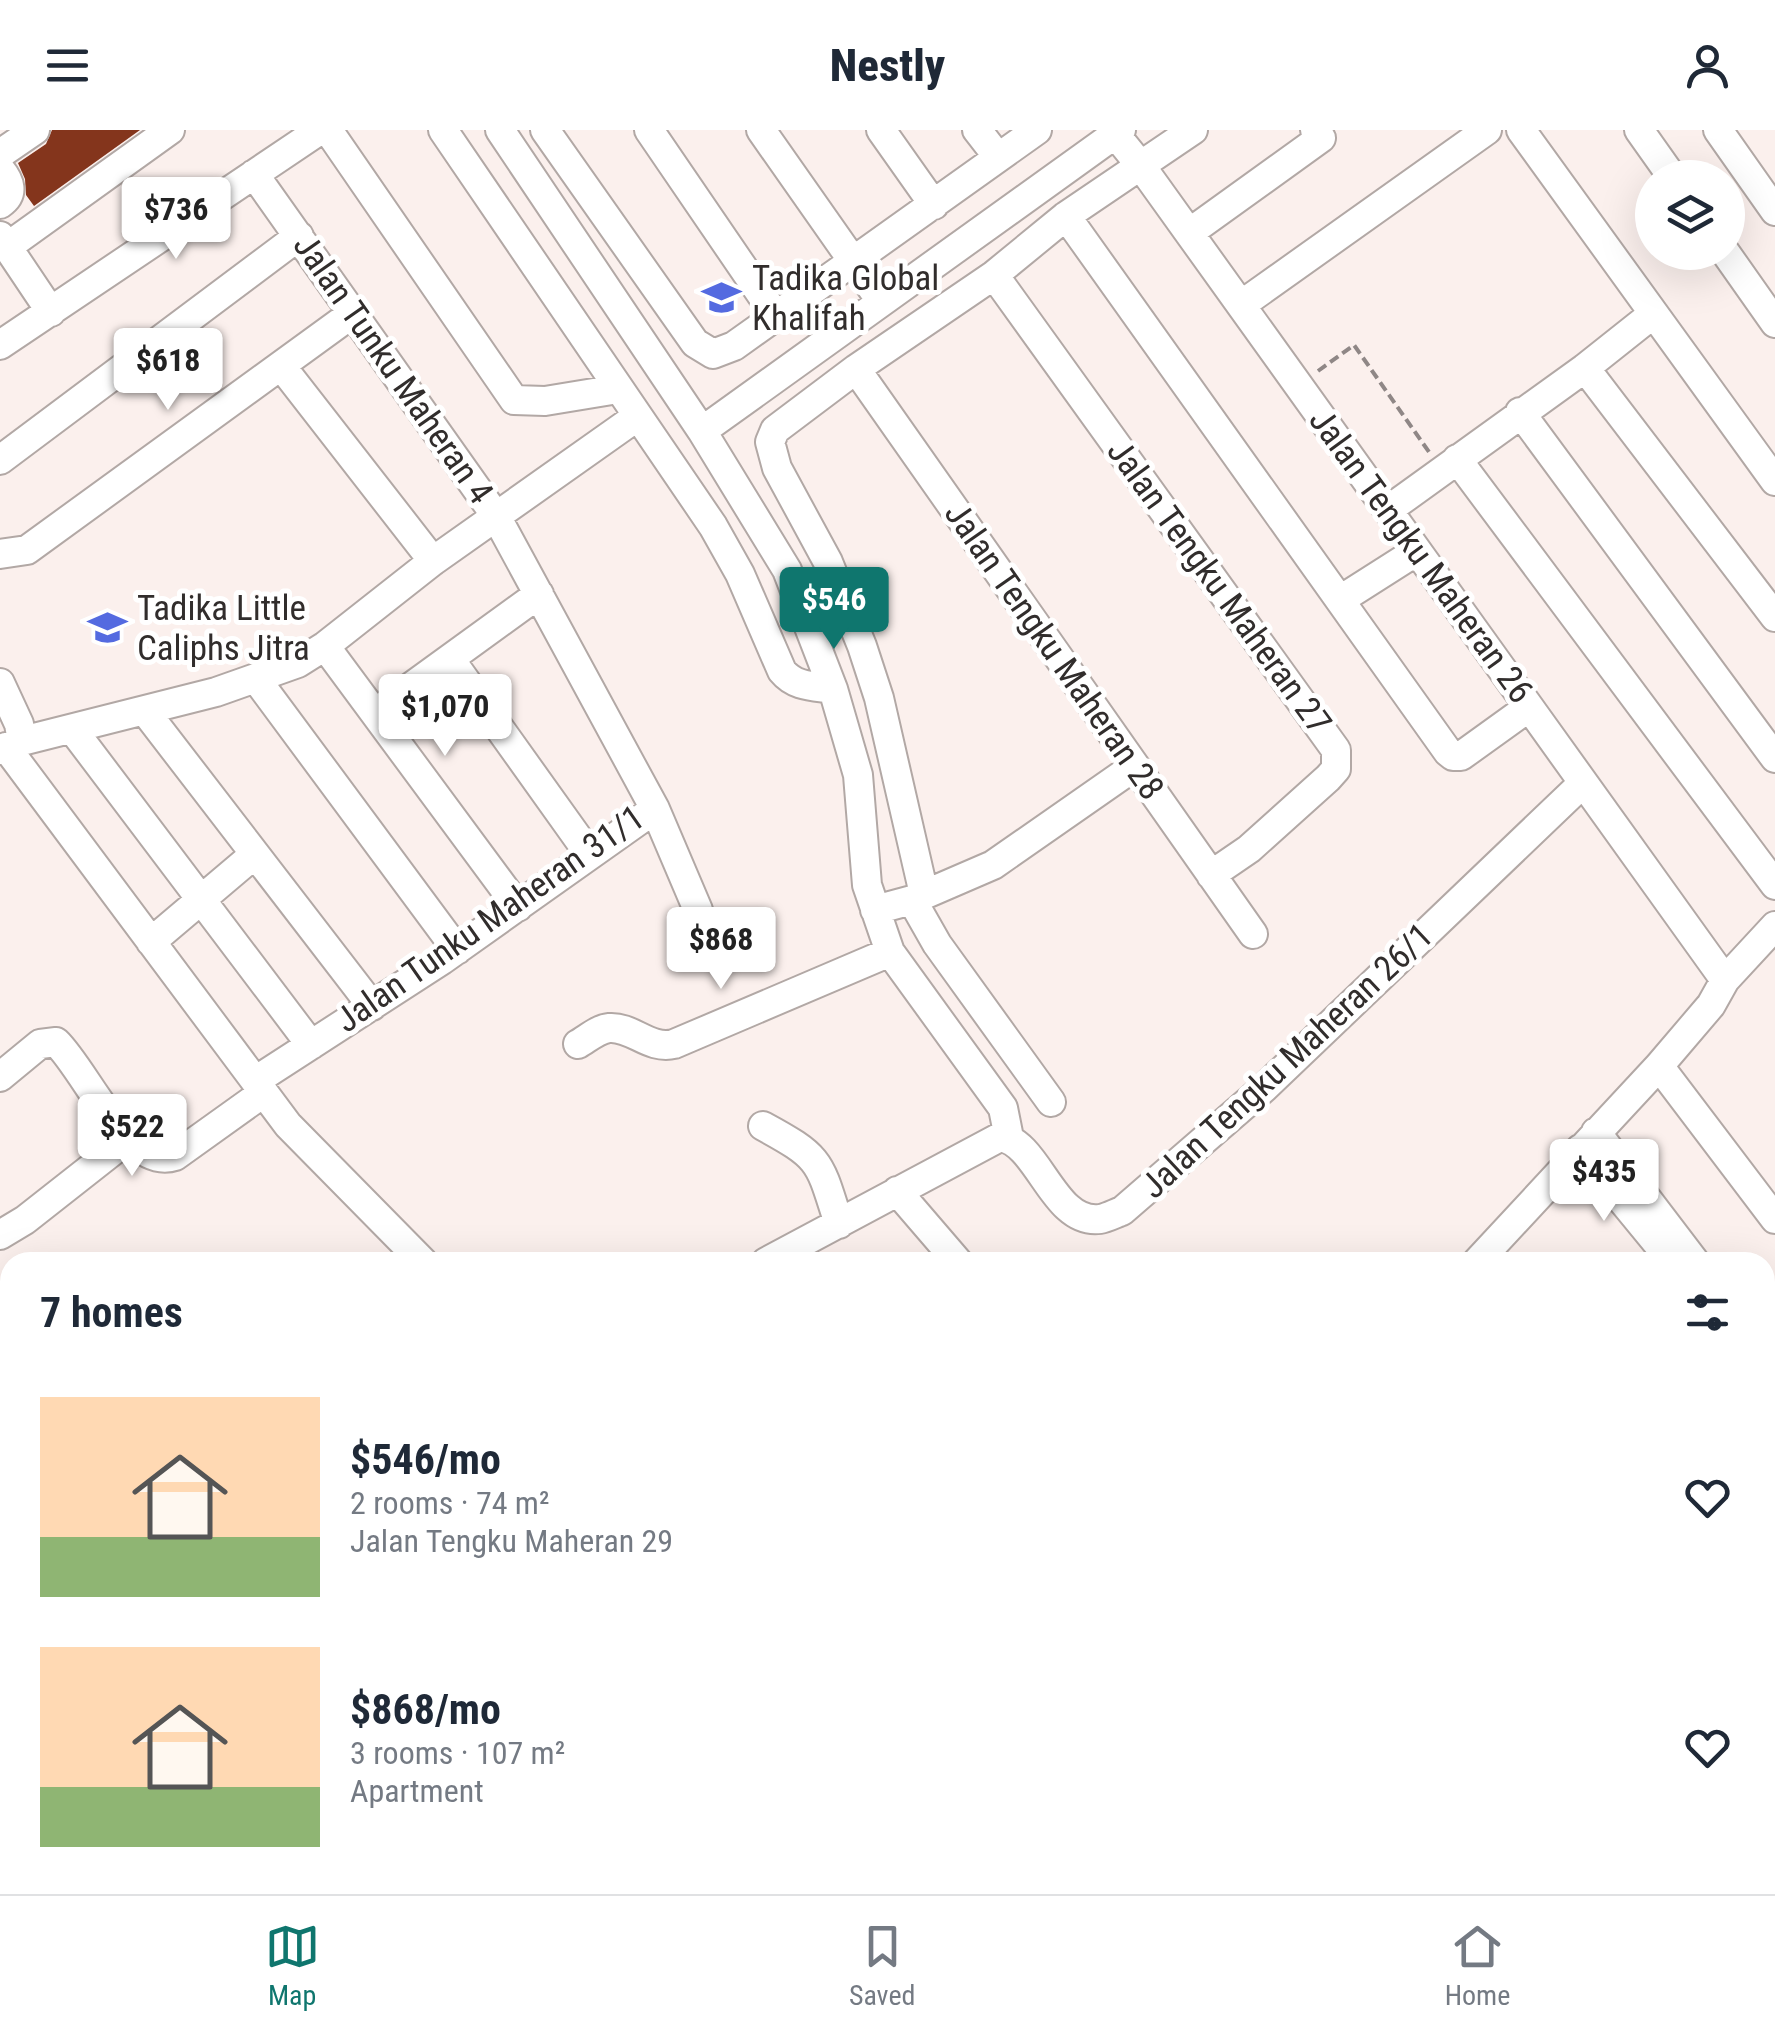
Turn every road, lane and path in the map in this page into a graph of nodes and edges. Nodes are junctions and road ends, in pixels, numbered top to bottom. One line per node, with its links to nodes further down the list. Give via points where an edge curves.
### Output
1 (35, 130): 20 (street)
2 (170, 130): 32 (street)
3 (320, 130): 25 (street)
4 (328, 130): 48 (street, via 514,400 544,402)
5 (443, 130): 48 (street)
6 (500, 130): 51 (street)
7 (545, 130): 41 (street, via 703,350 724,352)
8 (649, 130): 41 (street)
9 (760, 130): 33 (street)
10 (881, 130): 27 (street)
11 (978, 130): 21 (street)
12 (1037, 130): 21 (street)
13 (1193, 130): 23 (street)
14 (1487, 130): 37 (street)
15 (1522, 130): 40 (street)
16 (1639, 130): 22 (street)
17 (1718, 130): 28 (street)
18 (1118, 132): 23 (street, Jalan Tengku Maheran 26); 36 (street)
19 (1323, 133): 30 (street)
20 (0, 154)
21 (998, 157): 27 (street)
22 (1660, 160)
23 (1141, 166): 29 (street); 30 (street, Jalan Tengku Maheran 26)
24 (0, 169): 26 (street, via 9,190)
25 (254, 174): 31 (street, Jalan Tunku Maheran 4); 38 (street)
26 (0, 204)
27 (934, 204): 33 (street)
28 (1775, 211)
29 (1066, 216): 35 (street); 61 (street)
30 (1189, 233): 37 (street, Jalan Tengku Maheran 26)
31 (299, 236): 39 (street, Jalan Tunku Maheran 4); 52 (street)
32 (3, 241): 38 (street)
33 (852, 260): 36 (street); 41 (street)
34 (1738, 270): 42 (street)
35 (994, 275): 46 (street); 79 (street, Jalan Tengku Maheran 27, via 1336,750 1336,769 1328,778)
36 (881, 301): 51 (street)
37 (1241, 305): 47 (street, Jalan Tengku Maheran 26)
38 (51, 312): 43 (street)
39 (354, 313): 44 (street); 56 (street, Jalan Tunku Maheran 4)
40 (1653, 314): 45 (street); 54 (street)
41 (776, 316)
42 (1775, 323)
43 (0, 345)
44 (282, 367): 58 (street, via 26,550); 59 (street)
45 (1585, 368): 49 (street); 62 (street)
46 (856, 369): 74 (street, Jalan Tengku Maheran 28); 81 (street, via 775,430 770,442 777,468 828,562 879,698)
47 (1298, 385): 53 (path, via 1354,345); 55 (street, Jalan Tengku Maheran 26)
48 (618, 388): 50 (street)
49 (1520, 412): 53 (street); 73 (street)
50 (638, 416): 56 (street); 67 (street, via 713,526 782,670 791,681)
51 (702, 431): 67 (street, via 787,570)
52 (0, 460)
53 (1446, 460): 55 (street); 80 (street)
54 (1775, 481)
55 (1388, 510): 57 (street, Jalan Tengku Maheran 26)
56 (496, 516): 59 (street); 60 (street, Jalan Tunku Maheran 31/1)
57 (1418, 551): 61 (street); 68 (street, Jalan Tengku Maheran 26)
58 (0, 554)
59 (433, 561): 63 (street)
60 (538, 594): 64 (street); 76 (street, Jalan Tunku Maheran 31/1)
61 (1340, 600): 68 (street, via 1454,756)
62 (1775, 618)
63 (326, 646): 65 (street); 70 (street)
64 (450, 659): 70 (street); 78 (street)
65 (257, 680): 69 (street); 89 (street)
66 (0, 682): 72 (street, via 19,724)
67 (832, 689): 85 (street, via 858,775 862,852)
68 (1529, 707): 75 (street, Jalan Tengku Maheran 26)
69 (146, 711): 71 (street); 77 (street)
70 (375, 713): 83 (street)
71 (73, 730): 72 (street); 82 (street)
72 (9, 746): 88 (street)
73 (1775, 758)
74 (1135, 766): 79 (street, Jalan Tengku Maheran 28); 81 (street, via 993,865)
75 (1583, 782): 91 (street, Jalan Tengku Maheran 26); 100 (street, Jalan Tengku Maheran 26/1, via 1264,1088 1122,1211 1098,1220 1077,1214)
76 (655, 808): 78 (street, Jalan Tunku Maheran 31/1); 84 (street)
77 (255, 854): 82 (street); 92 (street)
78 (590, 855): 83 (street, Jalan Tunku Maheran 31/1)
79 (1212, 874): 87 (street, Jalan Tengku Maheran 28)
80 (1775, 885)
81 (918, 897): 85 (street); 98 (street, via 937,944)
82 (200, 898): 88 (street); 94 (street)
83 (518, 907): 89 (street, Jalan Tunku Maheran 31/1)
84 (698, 910)
85 (875, 910): 90 (street)
86 (1775, 926): 91 (street)
87 (1253, 934)
88 (152, 942): 97 (street)
89 (457, 950): 92 (street, Jalan Tunku Maheran 31/1)
90 (890, 952): 93 (street, via 674,1044 653,1044 612,1027); 100 (street, via 1003,1108)
91 (1725, 980): 95 (street)
92 (372, 1006): 94 (street, Jalan Tunku Maheran 31/1)
93 (578, 1044)
94 (311, 1045): 97 (street, Jalan Tunku Maheran 31/1)
95 (1659, 1066): 102 (street); 104 (street)
96 (0, 1078): 101 (street, via 40,1044 56,1042)
97 (259, 1087): 101 (street, Jalan Tunku Maheran 31/1, via 176,1156 156,1158); 107 (street)
98 (1051, 1102)
99 (764, 1126): 105 (street, via 811,1154)
100 (1009, 1138): 103 (street, via 988,1141)
101 (128, 1139): 106 (street)
102 (1588, 1140): 110 (street); 111 (street); 112 (street)
103 (897, 1191): 105 (street); 109 (street)
104 (1775, 1219)
105 (838, 1224): 108 (street)
106 (0, 1235)
107 (414, 1252)
108 (785, 1252)
109 (949, 1252)
110 (1486, 1252)
111 (1666, 1252)
112 (1686, 1252)

